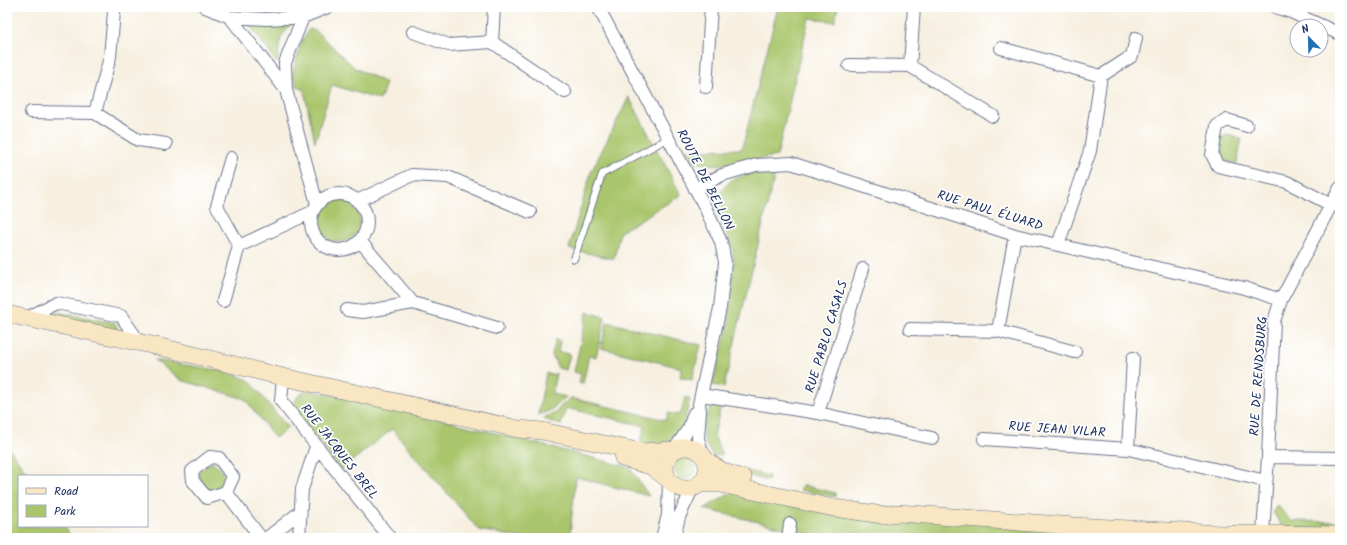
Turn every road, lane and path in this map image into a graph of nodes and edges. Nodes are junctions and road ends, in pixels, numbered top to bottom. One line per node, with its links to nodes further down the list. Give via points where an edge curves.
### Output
1 (115, 7): 23 (street, via 110,57)
2 (205, 7): 9 (street)
3 (328, 7): 10 (street)
4 (494, 7): 14 (street)
5 (598, 7): 26 (street, ROUTE DE BELLON)
6 (711, 7): 19 (street)
7 (914, 7): 17 (street)
8 (1275, 7): 12 (street)
9 (230, 17): 10 (street); 20 (street)
10 (303, 17): 20 (street, via 285,63)
11 (413, 32): 14 (street, via 449,45)
12 (1340, 34)
13 (1136, 38): 18 (street, via 1132,56)
14 (492, 42): 21 (street)
15 (1001, 48): 18 (street)
16 (849, 65): 17 (street)
17 (910, 66): 24 (street)
18 (1100, 76): 37 (street, via 1090,151)
19 (706, 87)
20 (286, 90): 33 (street)
21 (565, 92)
22 (31, 112): 23 (street)
23 (95, 112): 27 (street, via 138,140)
24 (993, 116)
25 (1247, 126): 32 (street, via 1227,120 1217,126 1212,155 1218,166 1287,182)
26 (669, 138): 30 (street, ROUTE DE BELLON); 39 (lane, via 602,174)
27 (166, 144)
28 (231, 158): 38 (street, via 217,206)
29 (1340, 188): 32 (street, RUE DE RENDSBURG)
30 (695, 189): 35 (street, RUE PAUL ÉLUARD, via 722,175 756,165 791,163); 52 (street, ROUTE DE BELLON, via 721,242 725,262 720,308)
31 (357, 201): 33 (street, via 343,194 335,194 328,196); 34 (street, via 412,175 448,177); 36 (street, via 365,212 367,225)
32 (1331, 205): 41 (street, RUE DE RENDSBURG)
33 (315, 208): 36 (street, via 310,222 312,232 324,247 343,250); 38 (street)
34 (530, 212)
35 (1015, 235): 37 (street, RUE PAUL ÉLUARD); 48 (street)
36 (360, 241): 43 (street)
37 (1058, 245): 41 (street, RUE PAUL ÉLUARD, via 1244,288)
38 (239, 246): 42 (street)
39 (574, 259)
40 (863, 269): 53 (street, RUE PABLO CASALS)
41 (1281, 300): 61 (street, RUE DE RENDSBURG, via 1274,321)
42 (223, 302)
43 (413, 304): 44 (street, via 363,312); 46 (street)
44 (347, 310)
45 (7, 314): 51 (main road)
46 (497, 328)
47 (910, 329): 48 (street)
48 (998, 331): 49 (street)
49 (1075, 352)
50 (1133, 358): 58 (street)
51 (283, 377): 54 (main road); 57 (street, RUE JACQUES BREL, via 281,401)
52 (700, 399): 53 (street, RUE PABLO CASALS); 59 (street, ROUTE DE BELLON, via 689,428); 60 (street, ROUTE DE BELLON, via 698,438)
53 (818, 413): 55 (street, RUE PABLO CASALS)
54 (518, 429): 59 (main road, via 542,431 642,452); 63 (main road, via 541,438 641,462 651,466)
55 (932, 438)
56 (984, 439): 58 (street, RUE JEAN VILAR)
57 (316, 447): 67 (street, via 302,488); 75 (street, RUE JACQUES BREL)
58 (1128, 449): 64 (street, RUE JEAN VILAR)
59 (674, 450): 60 (main road, via 685,446 691,447); 63 (main road, via 666,461 665,468)
60 (704, 456): 65 (main road, via 706,474); 68 (main road, via 712,466 737,477 835,501)
61 (1268, 457): 62 (street); 64 (street, RUE DE RENDSBURG)
62 (1340, 458)
63 (669, 480): 65 (main road, via 680,488); 76 (street, via 668,515)
64 (1266, 481): 71 (street, RUE DE RENDSBURG)
65 (696, 486): 68 (main road, via 721,484 834,508 883,515); 77 (street, via 680,517)
66 (226, 492): 72 (street)
67 (300, 512): 73 (street); 74 (street)
68 (899, 513): 71 (main road)
69 (790, 524): 78 (street)
70 (1340, 535): 71 (main road)
71 (1260, 536)
72 (261, 538)
73 (267, 538)
74 (299, 538)
75 (390, 538)
76 (662, 538)
77 (674, 538)
78 (788, 538)

